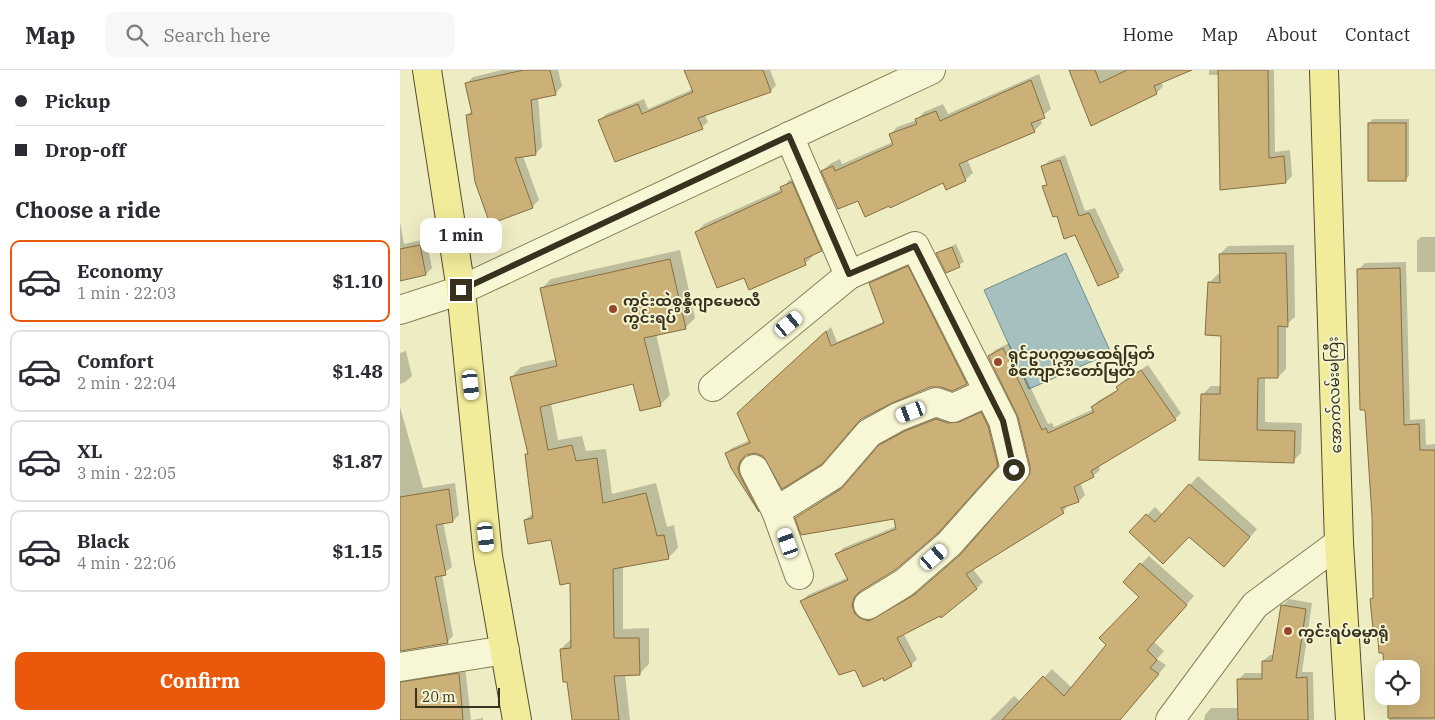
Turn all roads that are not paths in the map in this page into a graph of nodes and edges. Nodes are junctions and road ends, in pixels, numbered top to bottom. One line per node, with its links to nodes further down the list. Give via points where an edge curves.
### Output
1 (427, 70): 6 (main road)
2 (931, 70): 4 (street)
3 (1324, 70): 12 (main road, အောက်လမ်းမကြီး)
4 (789, 136): 5 (street); 6 (street)
5 (849, 274): 8 (street); 9 (street, via 915,246)
6 (461, 290): 7 (street); 15 (main road, via 488,556)
7 (400, 310)
8 (713, 387)
9 (988, 392): 11 (street, via 953,408 936,402 869,433 832,476); 14 (street, via 1003,421 1014,470 949,544 904,583)
10 (754, 469): 11 (street)
11 (776, 511): 13 (street)
12 (1339, 543): 18 (street, via 1254,605); 19 (main road, အောက်လမ်းမကြီး)
13 (799, 575)
14 (868, 605)
15 (505, 650): 16 (street); 17 (main road)
16 (400, 668)
17 (516, 720)
18 (1170, 720)
19 (1350, 720)

